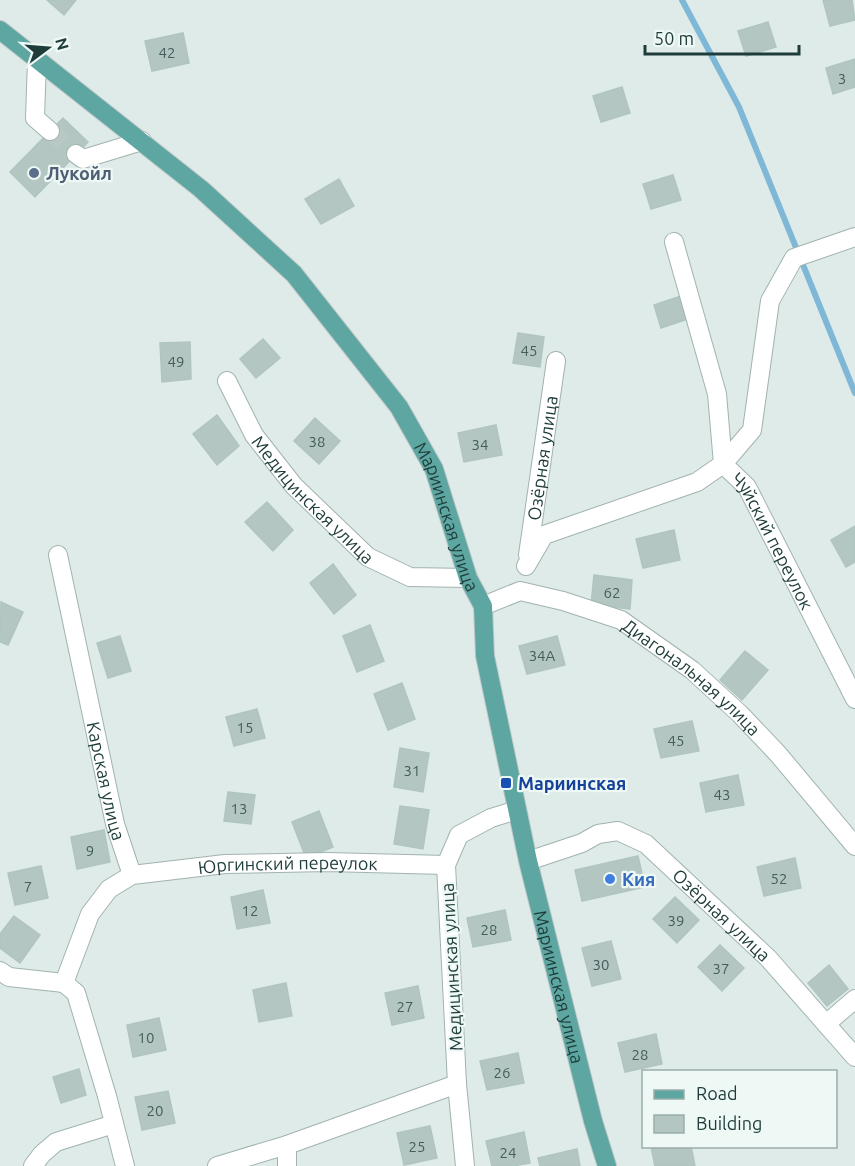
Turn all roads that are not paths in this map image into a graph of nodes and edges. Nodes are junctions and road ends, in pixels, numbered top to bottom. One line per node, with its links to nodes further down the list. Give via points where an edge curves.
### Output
1 (0, 30): 2 (main road, Мариинская улица)
2 (37, 60): 3 (street, via 35,118); 4 (main road, Мариинская улица)
3 (50, 131)
4 (142, 141): 5 (street, via 83,159); 13 (main road, Мариинская улица, via 294,274 399,407 434,469)
5 (76, 154)
6 (855, 237): 10 (street, via 794,258 770,301 752,430)
7 (674, 242): 10 (street, Чуйский переулок, via 717,394)
8 (556, 361): 12 (street, Озёрная улица)
9 (227, 381): 13 (street, Медицинская улица, via 254,435 294,486 368,557 410,577)
10 (723, 464): 12 (street, via 697,482 544,535); 16 (street, Чуйский переулок, via 747,487)
11 (58, 555): 21 (street, Карская улица, via 116,824)
12 (526, 566): 14 (street, Озёрная улица)
13 (468, 578): 15 (main road, Мариинская улица)
14 (520, 591): 15 (street); 18 (street, Диагональная улица, via 621,620 692,670 770,746)
15 (483, 606): 17 (main road, Мариинская улица, via 485,656)
16 (855, 699)
17 (517, 810): 19 (main road, Мариинская улица); 20 (street, Медицинская улица, via 459,835)
18 (855, 846)
19 (528, 861): 25 (street, Озёрная улица, via 598,834 618,831 646,844 768,958); 35 (main road, Мариинская улица)
20 (446, 865): 21 (street, Юргинский переулок, via 225,864); 27 (street, Медицинская улица)
21 (132, 875): 23 (street, via 109,889 90,914)
22 (3, 976): 23 (street)
23 (64, 982): 28 (street, via 76,993)
24 (855, 999): 25 (street)
25 (826, 1024): 26 (street, Озёрная улица)
26 (855, 1057)
27 (457, 1084): 29 (street); 34 (street, Медицинская улица)
28 (114, 1124): 30 (street, via 56,1142); 31 (street)
29 (287, 1146): 32 (street); 33 (street)
30 (33, 1166)
31 (125, 1166)
32 (217, 1166)
33 (287, 1166)
34 (465, 1166)
35 (607, 1166)

